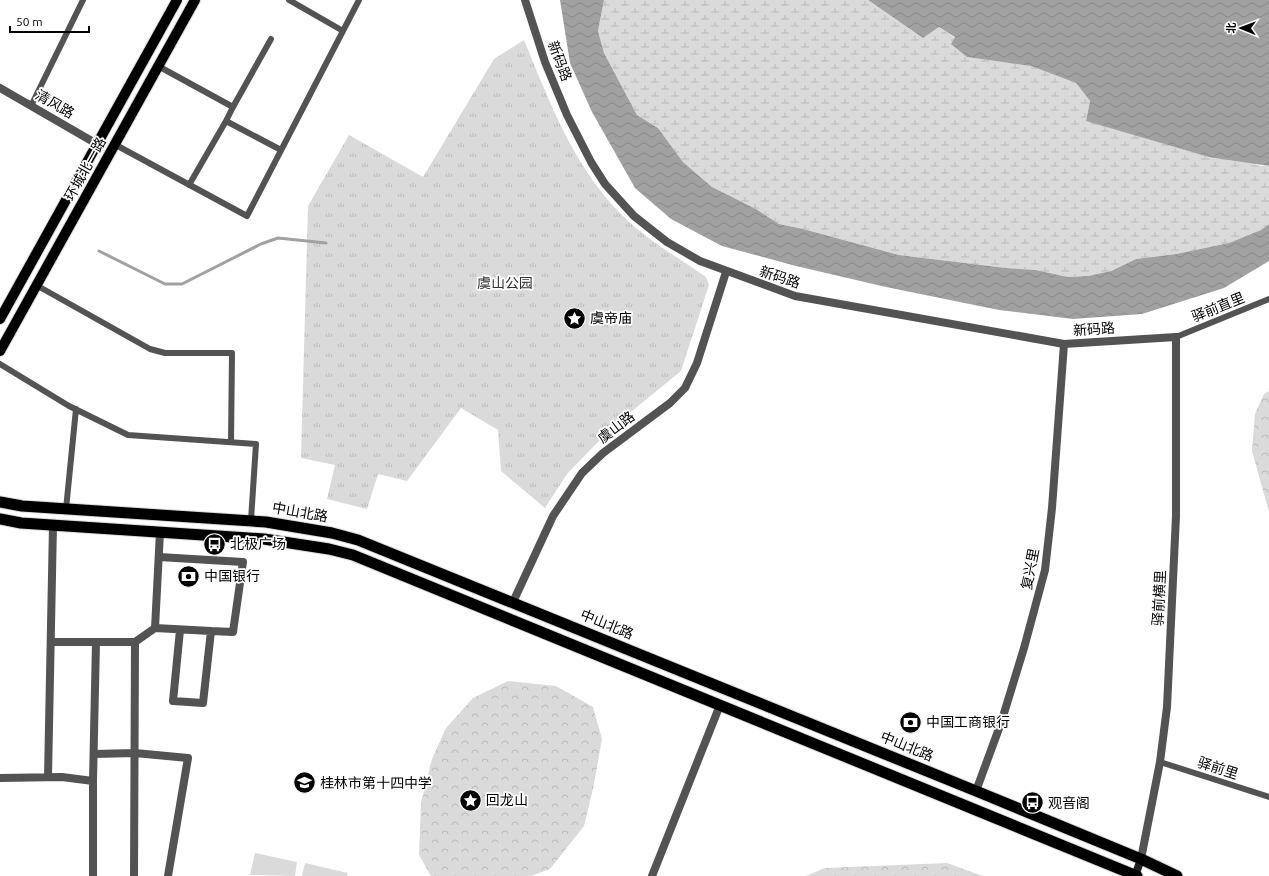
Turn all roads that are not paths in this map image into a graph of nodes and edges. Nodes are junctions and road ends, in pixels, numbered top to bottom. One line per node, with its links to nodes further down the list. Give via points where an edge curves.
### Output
1 (83, 0): 11 (lane)
2 (177, 0): 14 (main road, 环城北一路)
3 (195, 0): 9 (main road, 环城北一路)
4 (289, 0): 7 (lane)
5 (359, 0): 7 (lane)
6 (525, 0): 18 (street, 新码路, via 545,62 567,114 591,162 606,184 634,216 667,242)
7 (343, 31): 16 (lane)
8 (271, 39): 12 (lane)
9 (158, 66): 12 (lane); 15 (main road, 环城北一路)
10 (0, 88): 11 (street, 清风路)
11 (32, 106): 14 (street, 清风路)
12 (233, 107): 13 (lane)
13 (226, 121): 16 (lane); 17 (lane)
14 (97, 144): 21 (main road, 环城北一路)
15 (114, 144): 17 (lane); 19 (main road, 环城北一路)
16 (281, 150): 17 (lane, via 247,216)
17 (189, 185)
18 (726, 272): 23 (street, 新码路, via 795,296); 35 (street, 虞山路, via 697,363 685,388 670,403 603,453 582,473 553,516)
19 (36, 286): 24 (main road, 环城北一路); 27 (lane, via 150,348 165,353 232,353)
20 (1269, 299): 22 (lane, 驿前直里)
21 (0, 319)
22 (1176, 337): 23 (street, 新码路); 45 (street, 驿前横里, via 1175,524 1167,707)
23 (1064, 344): 49 (street, 复兴里, via 1045,570 1020,663)
24 (0, 351)
25 (0, 364): 26 (lane)
26 (76, 409): 27 (lane, via 128,435); 29 (lane)
27 (231, 442): 31 (lane, via 256,444)
28 (0, 502): 29 (highway, 中山北路)
29 (66, 509): 31 (highway, 中山北路)
30 (0, 519): 32 (highway)
31 (251, 520): 35 (highway, 中山北路, via 358,540)
32 (53, 525): 33 (highway); 39 (street)
33 (160, 532): 34 (street); 42 (highway, via 264,539 329,548 352,555)
34 (159, 557): 36 (street); 38 (street, via 243,562 233,632)
35 (512, 602): 49 (highway, 中山北路)
36 (155, 628): 37 (street); 41 (street)
37 (180, 630): 38 (street); 38 (street, via 173,700 204,703)
38 (211, 632)
39 (51, 642): 40 (street); 46 (street)
40 (96, 642): 41 (street); 43 (street)
41 (135, 642): 44 (street)
42 (720, 705): 55 (street); 56 (highway)
43 (94, 754): 44 (street); 48 (street)
44 (135, 754): 53 (street); 54 (street, via 188,758)
45 (1160, 762): 50 (lane, 驿前里); 51 (street, 驿前横里)
46 (48, 777): 47 (street); 48 (street)
47 (0, 778)
48 (94, 781): 52 (street)
49 (976, 791): 51 (highway, 中山北路)
50 (1269, 797)
51 (1141, 859): 56 (main road); 57 (highway, 中山北路)
52 (93, 876)
53 (134, 876)
54 (168, 876)
55 (652, 876)
56 (1136, 876)
57 (1177, 876)

